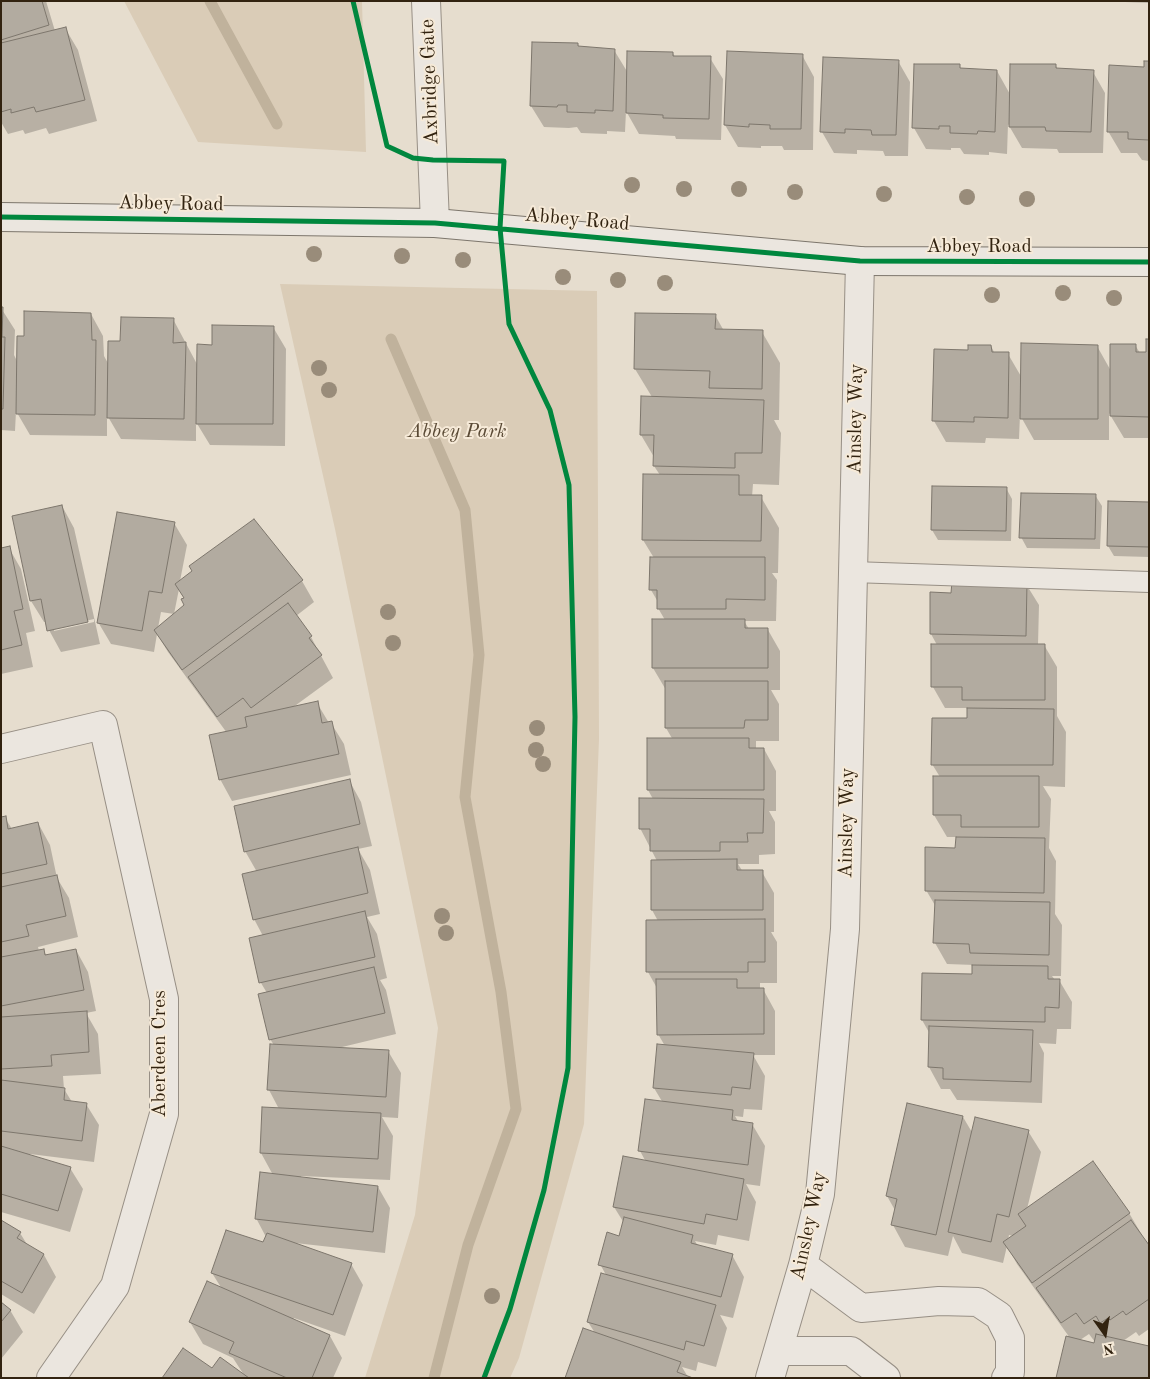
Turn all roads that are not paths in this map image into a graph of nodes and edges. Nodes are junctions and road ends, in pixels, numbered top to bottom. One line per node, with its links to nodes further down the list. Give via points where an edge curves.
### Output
1 (426, 1): 3 (street, Axbridge Gate)
2 (1, 217): 3 (street, Abbey Road)
3 (435, 223): 4 (street, Abbey Road)
4 (860, 261): 5 (street, Abbey Road); 6 (street, Ainsley Way)
5 (1149, 262)
6 (852, 572): 7 (lane); 9 (street, Ainsley Way, via 845,930 820,1194)
7 (1149, 582)
8 (1, 749): 11 (street, Aberdeen Cres, via 103,726 164,999 164,1114 115,1286)
9 (803, 1265): 10 (street, Ainsley Way); 14 (street, via 861,1308 939,1301 978,1302 999,1316 1010,1338 1010,1372)
10 (778, 1350): 12 (street, Ainsley Way); 13 (street, via 851,1351)
11 (51, 1378)
12 (770, 1378)
13 (886, 1378)
14 (1006, 1378)

